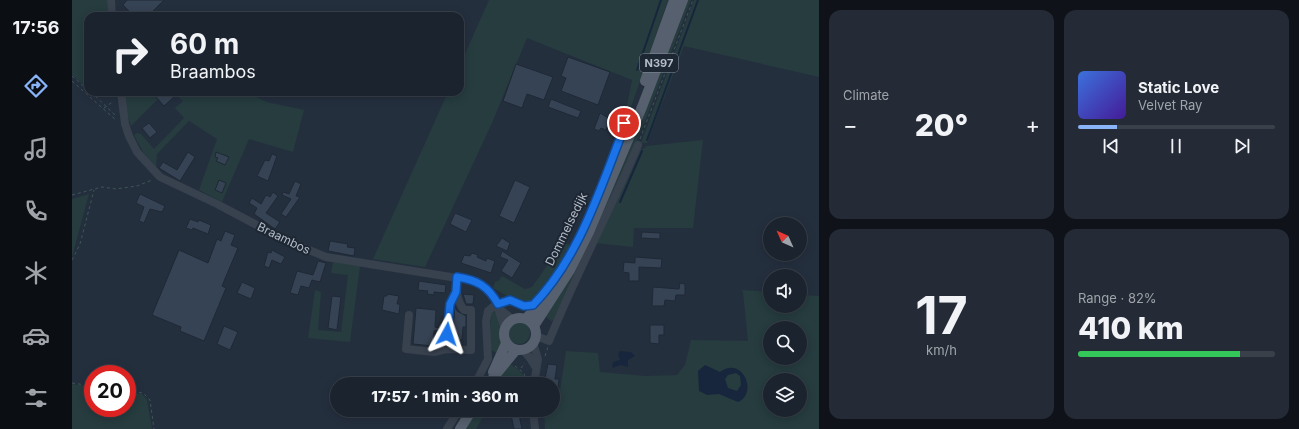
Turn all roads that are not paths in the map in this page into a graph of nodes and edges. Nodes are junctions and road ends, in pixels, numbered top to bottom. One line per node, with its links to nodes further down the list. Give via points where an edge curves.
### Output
1 (111, 0): 4 (street)
2 (674, 0): 6 (main road, Dommelsedijk / N397)
3 (683, 0): 6 (main road, Dommelsedijk / N397, via 642,107)
4 (112, 12)
5 (121, 96): 8 (street, Braambos, via 121,123 137,152 160,177 287,241 326,257)
6 (629, 124): 9 (main road, Dommelsedijk / N397, via 589,232); 11 (street, Dommelsedijk, via 624,128 581,233 559,274 533,305 524,306 510,300)
7 (638, 145): 17 (street, via 618,193 575,278 549,341)
8 (457, 277): 10 (street); 11 (street, Braambos, via 473,280 482,285 491,292)
9 (557, 290): 13 (main road, Dommelsedijk / N397); 15 (main road, Dommelsedijk / N397)
10 (456, 292): 19 (street, via 450,304); 19 (street, via 460,306 464,310 471,310 471,350)
11 (499, 306): 14 (street, Braambos); 16 (street, Braambos); 22 (street, via 487,313 488,359)
12 (409, 315): 19 (street, via 406,349 434,352)
13 (526, 318): 14 (main road); 15 (main road)
14 (512, 319): 16 (main road)
15 (534, 326): 17 (main road)
16 (505, 327): 18 (main road, via 503,336)
17 (535, 340): 20 (main road); 21 (street)
18 (506, 343): 20 (main road); 23 (main road)
19 (446, 349)
20 (520, 350): 21 (street, via 530,358); 24 (main road)
21 (536, 368): 25 (street)
22 (479, 377)
23 (491, 377)
24 (495, 377)
25 (535, 377)
26 (455, 417): 29 (street)
27 (468, 417): 30 (main road)
28 (534, 417): 31 (street)
29 (447, 429)
30 (460, 429)
31 (535, 429)

